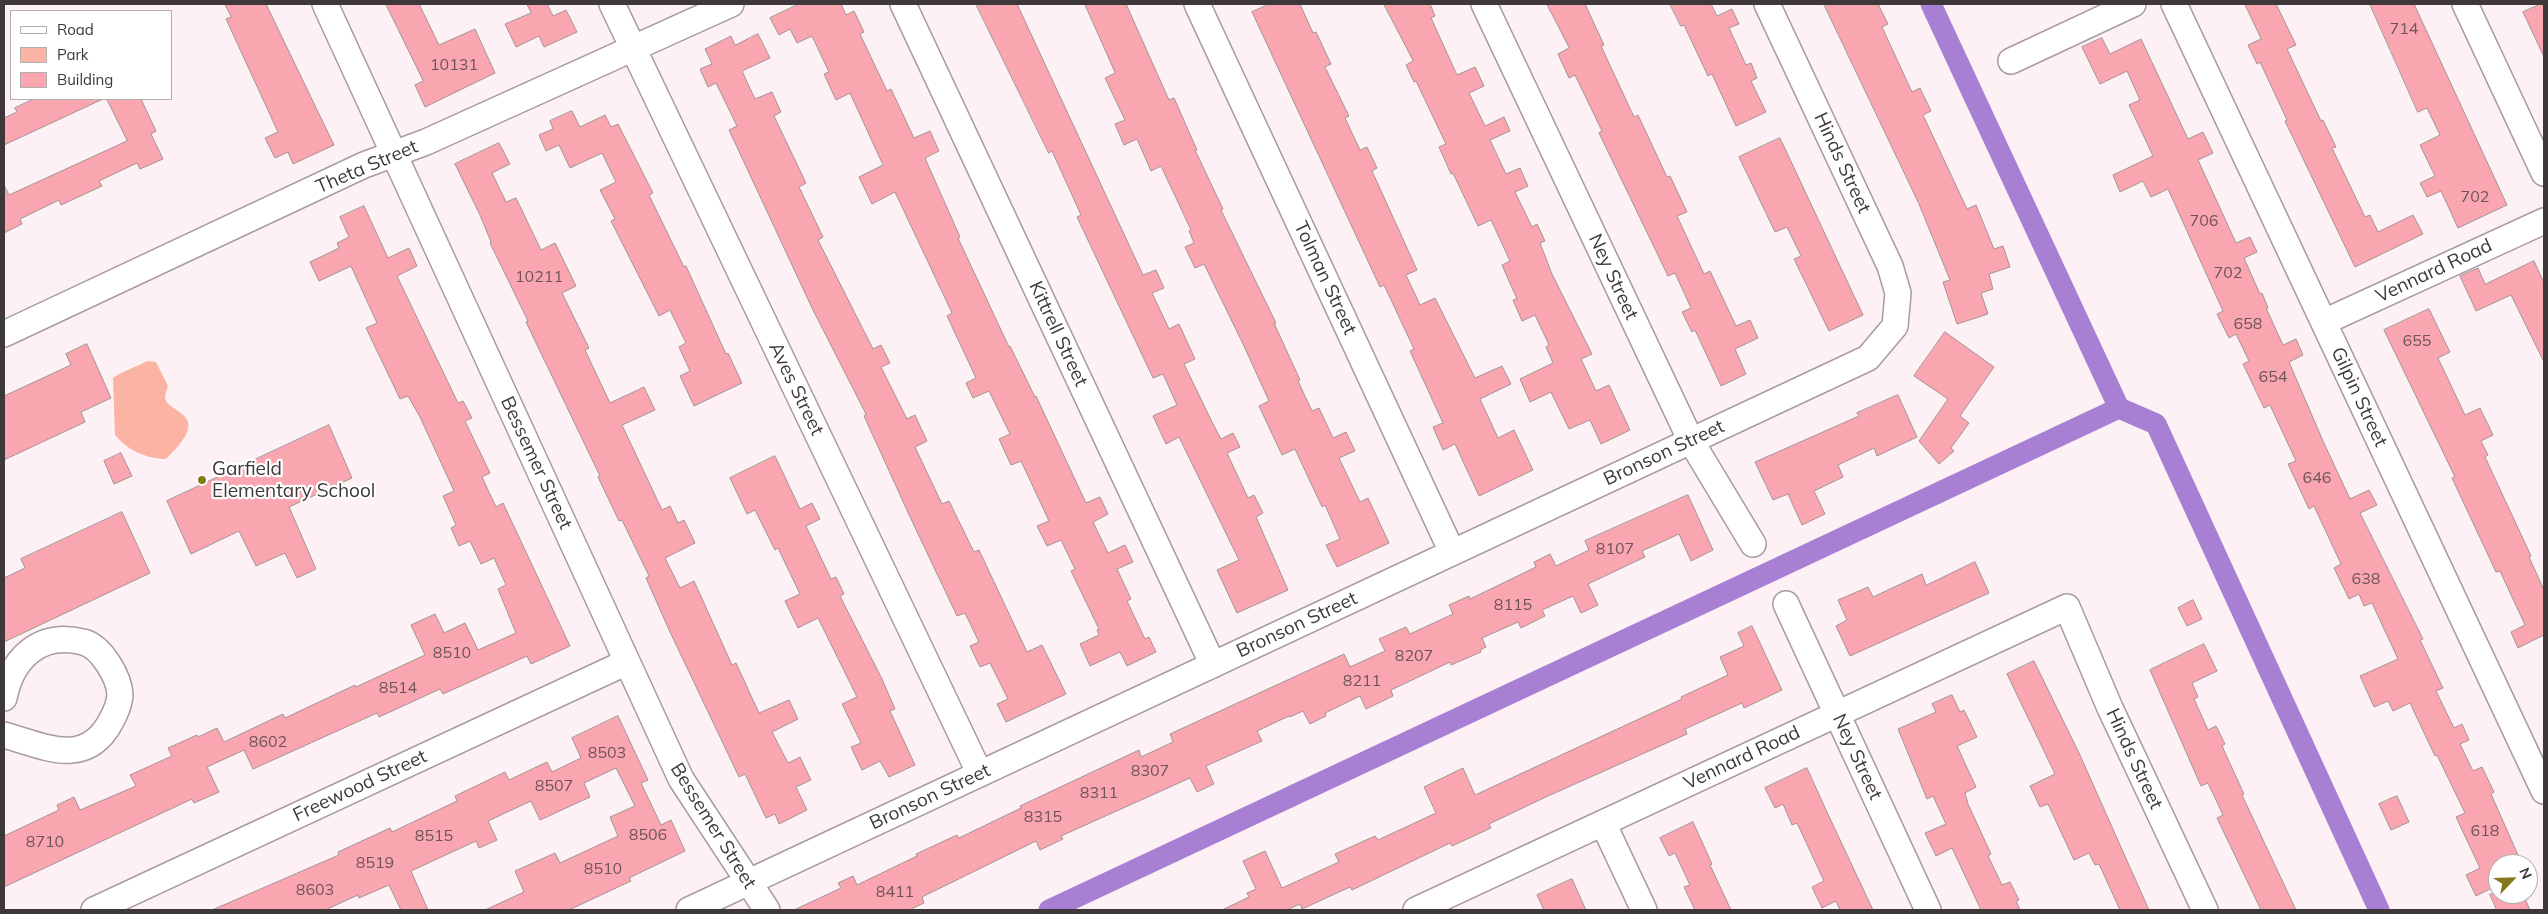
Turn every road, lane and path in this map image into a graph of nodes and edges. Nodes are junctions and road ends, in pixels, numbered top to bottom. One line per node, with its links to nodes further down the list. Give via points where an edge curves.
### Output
1 (325, 4): 13 (street, Bessemer Street)
2 (612, 4): 11 (street, Aves Street)
3 (731, 4): 11 (street, Theta Street)
4 (903, 4): 25 (street, Kittrell Street)
5 (1197, 4): 21 (street, Tolman Street)
6 (1484, 4): 19 (street, Ney Street)
7 (1767, 4): 17 (street, Hinds Street, via 1890,266 1898,293)
8 (2133, 4): 12 (street)
9 (2174, 4): 16 (street, Gilpin Street)
10 (2465, 4): 14 (street)
11 (633, 49): 13 (street, Theta Street); 29 (street, Aves Street)
12 (2011, 61)
13 (395, 154): 18 (street, Theta Street, via 364,165); 24 (street, Bessemer Street)
14 (2544, 173)
15 (2544, 221): 16 (street, Vennard Road)
16 (2324, 322): 30 (street, Gilpin Street)
17 (1895, 326): 19 (street, Bronson Street, via 1868,358)
18 (4, 334)
19 (1691, 440): 20 (street, Ney Street); 21 (street, Bronson Street)
20 (1753, 544)
21 (1452, 552): 25 (street, Bronson Street)
22 (1786, 604): 27 (street, Ney Street)
23 (2067, 607): 27 (street, Vennard Road); 39 (street, Hinds Street, via 2110,708)
24 (627, 662): 32 (street, Bessemer Street, via 681,779); 33 (street, Freewood Street)
25 (1213, 665): 29 (street, Bronson Street)
26 (4, 698): 28 (street, via 8,678 20,659 36,646 56,640 84,642 103,656 114,672 120,696 103,736 84,749 59,751)
27 (1837, 714): 31 (street, Vennard Road); 38 (street, Ney Street)
28 (4, 735)
29 (980, 774): 32 (street, Bronson Street)
30 (2544, 791)
31 (1603, 823): 36 (street, Vennard Road); 37 (street)
32 (748, 883): 34 (street, Bronson Street); 35 (street, Bessemer Street)
33 (94, 910)
34 (689, 910)
35 (767, 910)
36 (1416, 910)
37 (1644, 910)
38 (1928, 910)
39 (2205, 910)

